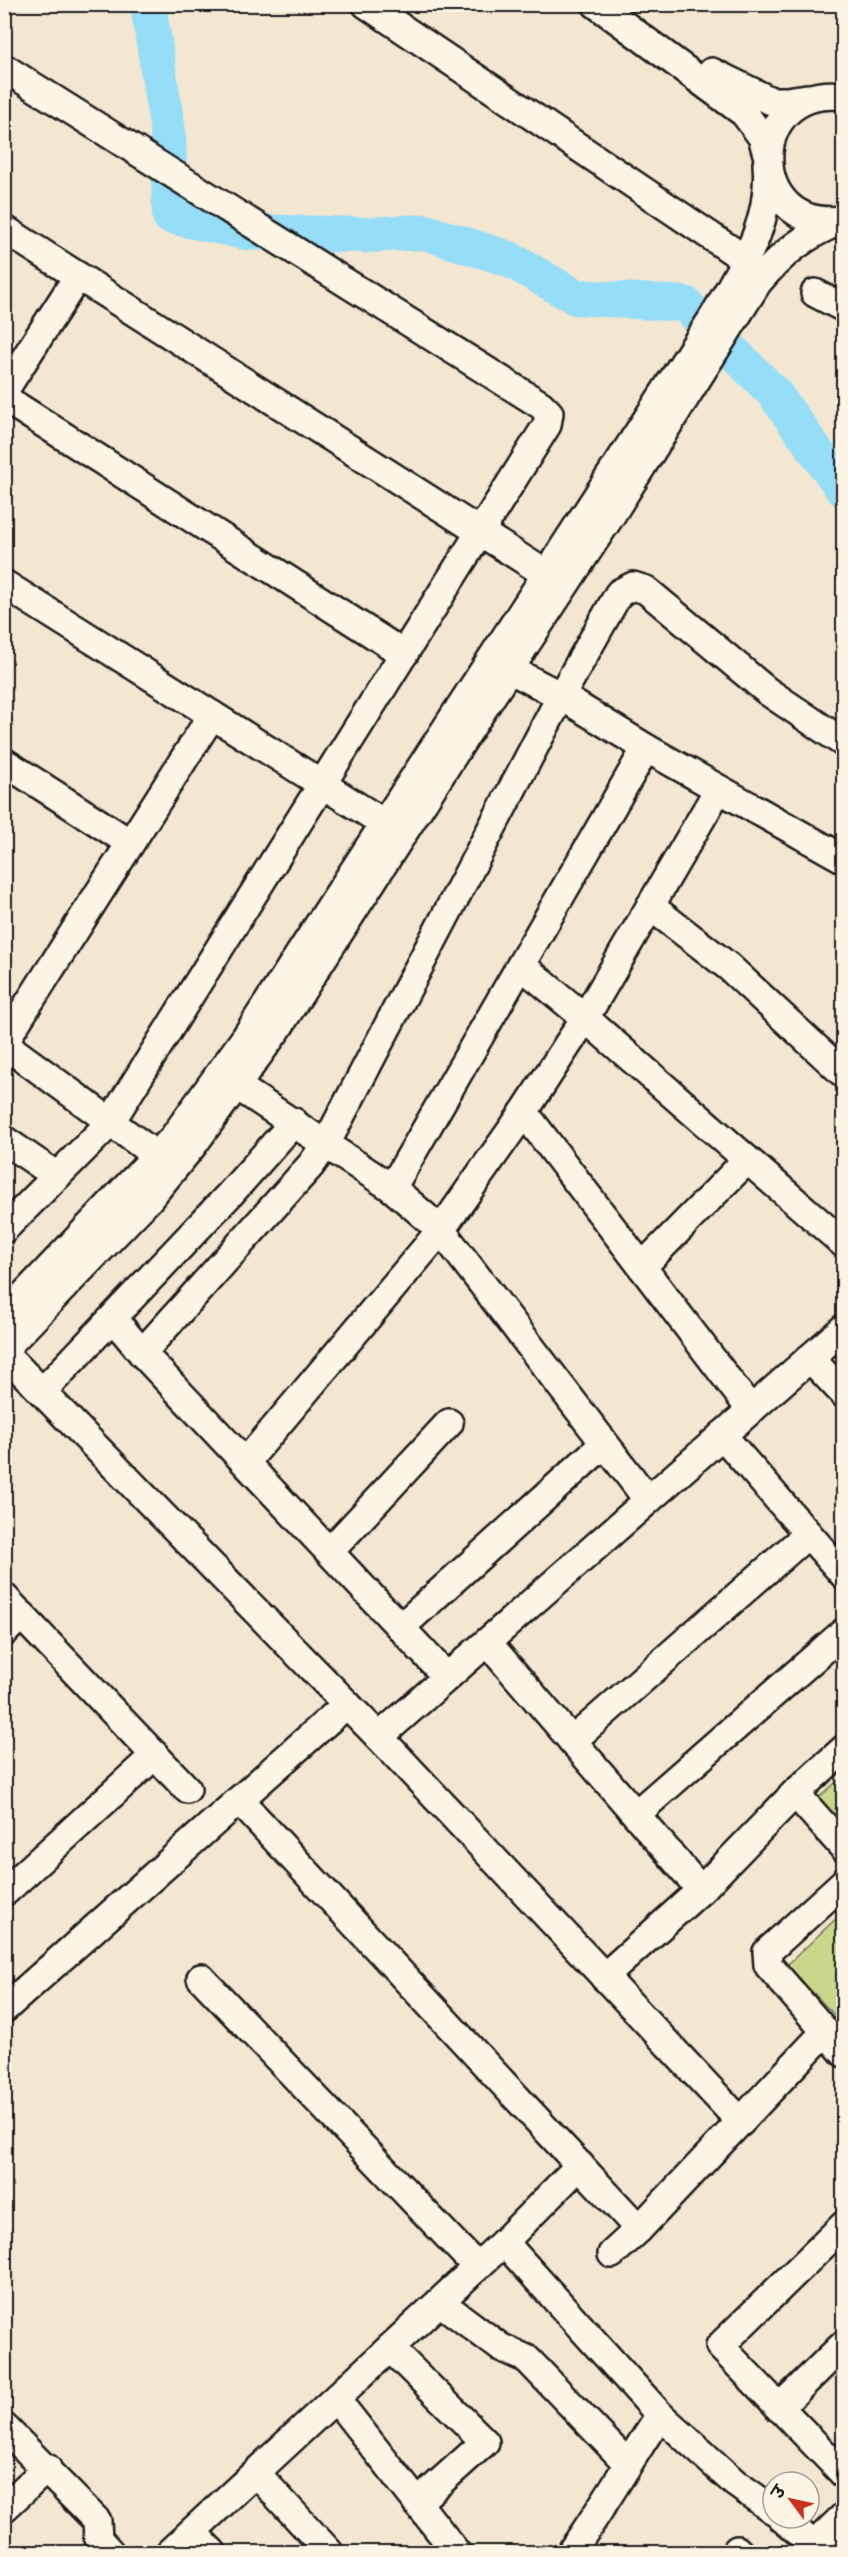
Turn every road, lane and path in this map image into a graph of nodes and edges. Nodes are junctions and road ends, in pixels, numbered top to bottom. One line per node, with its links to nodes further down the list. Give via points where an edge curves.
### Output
1 (366, 4): 9 (street)
2 (596, 4): 3 (street)
3 (631, 29): 5 (street, via 762,97 786,101); 6 (street, via 744,113 762,137)
4 (4, 68): 17 (street, via 541,405 549,413 547,425)
5 (831, 92): 6 (street, via 795,106 781,118 771,135)
6 (767, 159): 7 (street, via 772,184 784,201 800,214 820,220); 9 (street, via 767,205)
7 (842, 220): 13 (street, via 804,239 779,258)
8 (4, 229): 10 (street)
9 (746, 260): 13 (street)
10 (78, 276): 14 (street); 17 (street)
11 (815, 293): 12 (street)
12 (843, 308)
13 (723, 320): 16 (street)
14 (4, 391)
15 (4, 398): 20 (street)
16 (601, 510): 18 (street); 21 (street)
17 (480, 533): 18 (street); 20 (street)
18 (546, 574): 29 (street)
19 (4, 584): 23 (street)
20 (404, 654): 27 (street)
21 (509, 669): 22 (street); 29 (street)
22 (561, 696): 24 (street, via 619,593 633,586 646,590 774,696); 25 (street); 42 (street)
23 (212, 715): 27 (street); 30 (street)
24 (843, 743)
25 (646, 748): 28 (street); 33 (street)
26 (4, 762): 30 (street)
27 (322, 784): 29 (street); 40 (street)
28 (718, 790): 31 (street); 32 (street)
29 (393, 829): 37 (street, via 279,1028); 43 (street, via 174,1138)
30 (130, 843): 35 (street)
31 (843, 859)
32 (650, 906): 34 (street); 36 (street, via 729,967)
33 (521, 965): 34 (street); 46 (street)
34 (585, 1018): 38 (street); 44 (street)
35 (4, 1043): 40 (street)
36 (843, 1074)
37 (237, 1086): 39 (street); 56 (street, via 148,1200)
38 (524, 1112): 50 (street); 52 (street)
39 (294, 1122): 42 (street); 47 (street)
40 (110, 1123): 43 (street); 45 (street)
41 (4, 1140): 45 (street)
42 (326, 1144): 46 (street); 48 (street)
43 (157, 1156): 53 (street)
44 (747, 1160): 51 (street); 52 (street)
45 (57, 1176): 49 (street)
46 (392, 1188): 50 (street)
47 (230, 1194): 48 (street); 54 (street)
48 (261, 1221): 57 (street)
49 (4, 1229)
50 (441, 1230): 64 (street); 65 (street)
51 (842, 1241)
52 (642, 1267): 61 (street)
53 (4, 1316)
54 (113, 1318): 57 (street); 59 (street)
55 (843, 1328): 58 (street)
56 (4, 1351): 59 (street)
57 (142, 1353): 65 (street)
58 (810, 1358): 60 (street); 61 (street)
59 (42, 1392): 75 (street)
60 (843, 1394)
61 (752, 1410): 63 (street)
62 (449, 1423): 68 (street)
63 (722, 1435): 66 (street); 67 (street)
64 (604, 1444): 66 (street); 71 (street)
65 (246, 1462): 68 (street)
66 (648, 1500): 73 (street)
67 (808, 1534): 69 (street); 77 (street)
68 (330, 1551): 71 (street)
69 (843, 1575)
70 (10, 1615): 79 (street)
71 (401, 1627): 74 (street)
72 (843, 1632): 83 (street)
73 (487, 1642): 74 (street); 77 (street)
74 (447, 1677): 76 (street)
75 (347, 1704): 76 (street); 82 (street)
76 (379, 1737): 88 (street)
77 (572, 1741): 83 (street)
78 (843, 1749): 81 (street)
79 (155, 1755): 80 (street); 87 (street)
80 (187, 1789)
81 (795, 1792): 84 (street); 86 (street)
82 (239, 1800): 90 (street); 94 (street)
83 (636, 1814): 86 (street)
84 (843, 1848)
85 (843, 1882): 91 (street, via 767,1952 768,1965)
86 (700, 1890): 88 (street)
87 (6, 1891)
88 (604, 1977): 93 (street)
89 (201, 1978): 99 (street)
90 (4, 2008)
91 (825, 2032): 92 (street); 93 (street)
92 (843, 2053)
93 (741, 2122): 96 (street)
94 (580, 2165): 96 (street); 97 (street)
95 (843, 2225): 104 (street, via 720,2346)
96 (639, 2229): 98 (street)
97 (504, 2242): 99 (street); 105 (street)
98 (612, 2254)
99 (477, 2267): 100 (street)
100 (440, 2302): 102 (street); 107 (street, via 500,2347 527,2359)
101 (843, 2344): 104 (street)
102 (390, 2348): 103 (street); 112 (street, via 485,2442)
103 (336, 2399): 109 (street); 112 (street)
104 (779, 2408): 110 (street)
105 (660, 2415): 107 (street); 111 (street)
106 (4, 2427): 108 (street)
107 (627, 2463): 122 (street, via 573,2549)
108 (47, 2468): 113 (street); 117 (street, via 97,2521 98,2539)
109 (256, 2473): 116 (street); 120 (street)
110 (843, 2474)
111 (761, 2501)
112 (417, 2503): 121 (street)
113 (4, 2508)
114 (843, 2516): 115 (street, via 814,2545)
115 (796, 2530)
116 (192, 2532): 118 (street); 119 (street)
117 (110, 2553)
118 (170, 2553)
119 (212, 2553)
120 (329, 2553)
121 (456, 2553)
122 (577, 2553)

